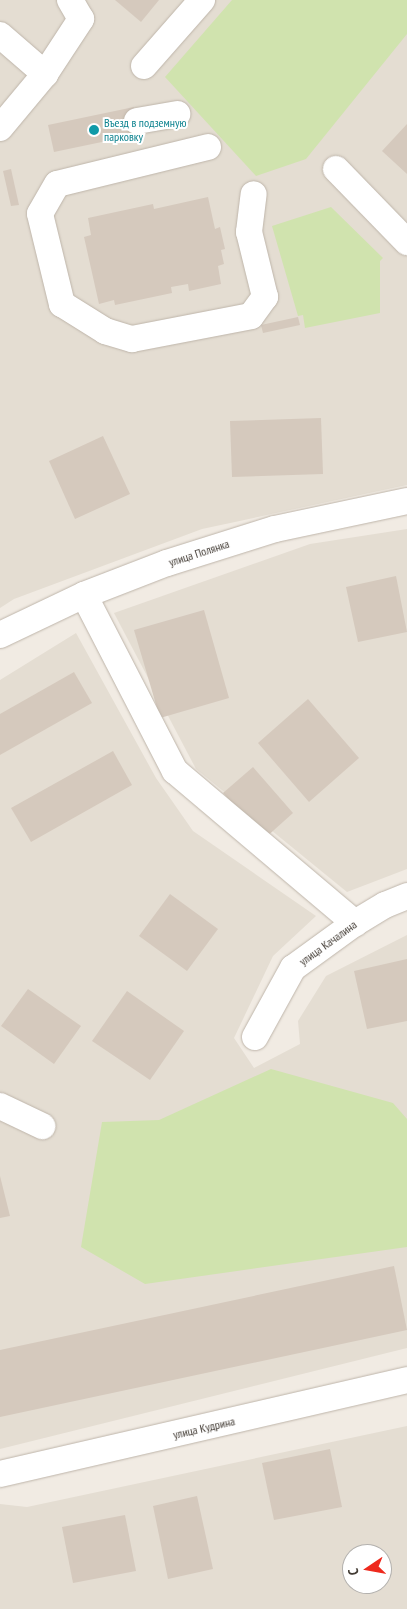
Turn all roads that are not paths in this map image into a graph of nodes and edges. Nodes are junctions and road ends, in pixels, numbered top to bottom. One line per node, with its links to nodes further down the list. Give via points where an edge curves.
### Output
1 (70, 0): 5 (street, via 81,19)
2 (202, 0): 4 (street)
3 (0, 36): 5 (street)
4 (144, 66)
5 (45, 74): 8 (street)
6 (177, 114): 7 (street)
7 (137, 120)
8 (0, 128)
9 (208, 147): 11 (street, via 57,184 40,214 62,304 105,331 132,339 251,316 265,297 249,232)
10 (336, 168): 12 (street)
11 (254, 194)
12 (407, 242)
13 (407, 501): 14 (street, улица Полянка, via 275,529 167,563)
14 (84, 595): 15 (street, улица Полянка); 17 (street, via 175,772)
15 (0, 635)
16 (407, 896): 17 (street, улица Качалина)
17 (355, 923): 18 (street, улица Качалина, via 293,968)
18 (254, 1037)
19 (0, 1106): 20 (street)
20 (42, 1126)
21 (407, 1380): 22 (street, улица Кудрина)
22 (0, 1474)

